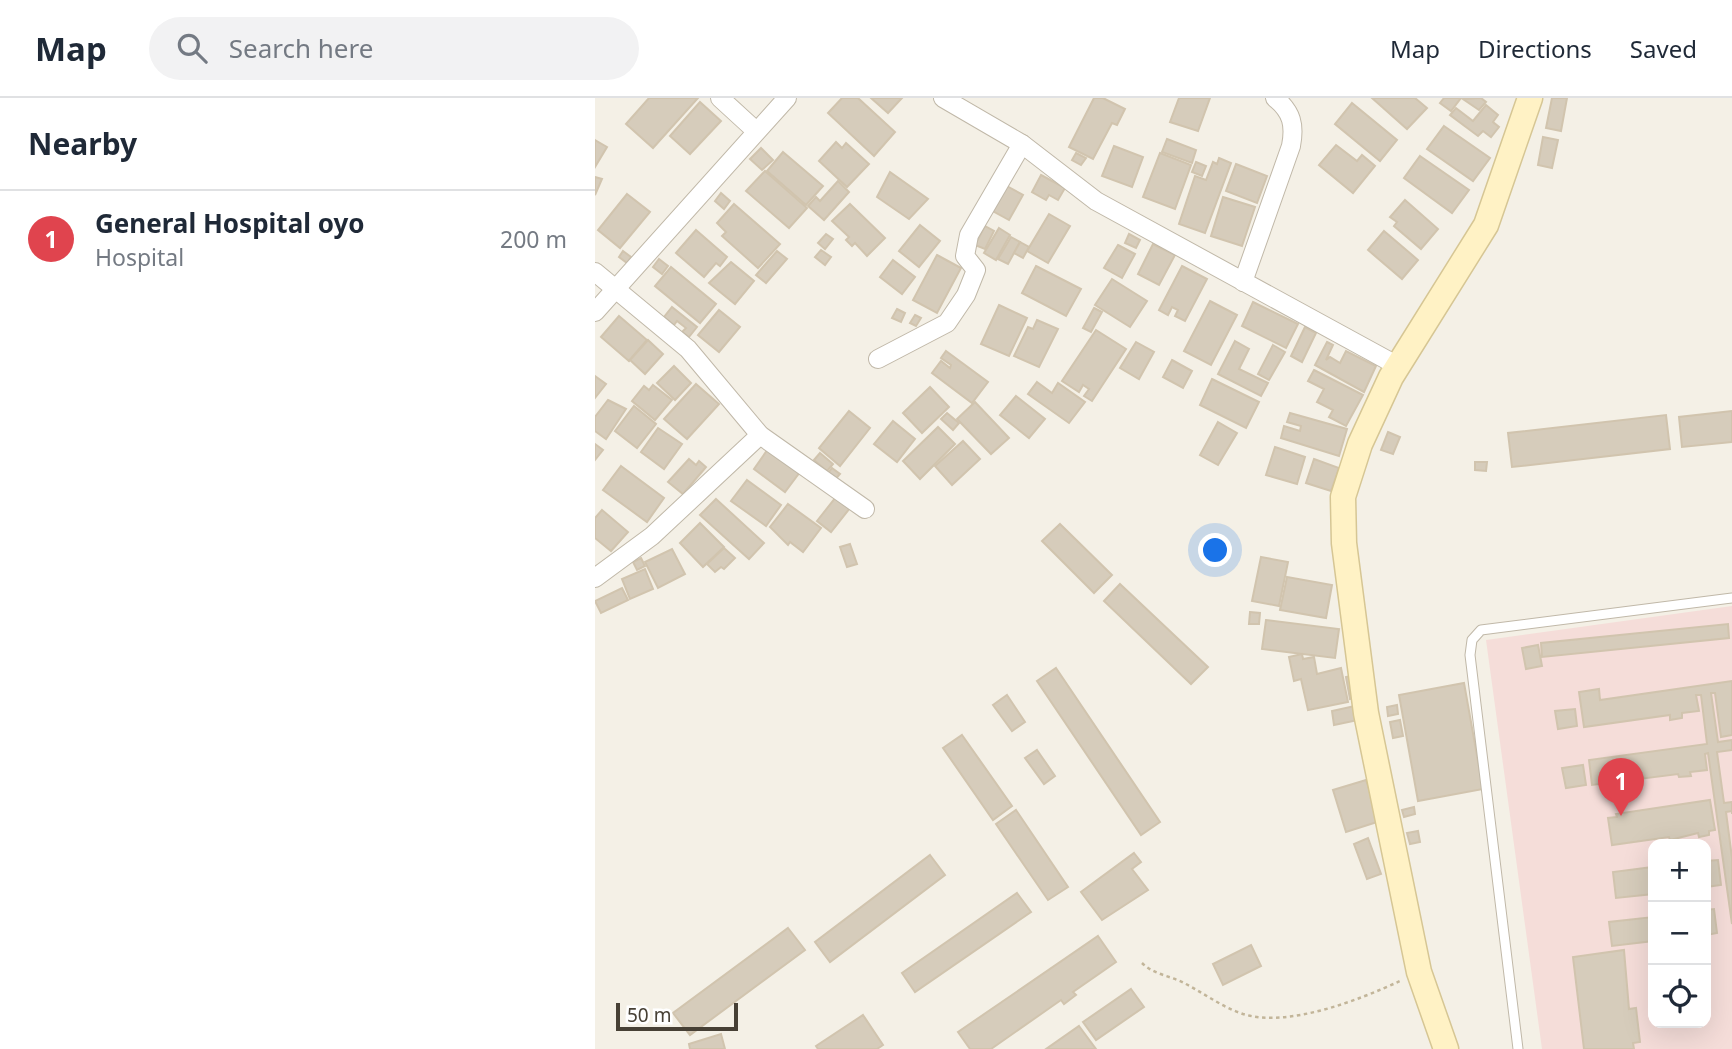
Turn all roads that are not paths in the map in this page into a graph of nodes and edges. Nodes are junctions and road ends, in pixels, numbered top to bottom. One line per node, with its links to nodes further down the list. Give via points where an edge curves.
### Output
1 (720, 98): 6 (street)
2 (787, 98): 6 (street)
3 (943, 98): 7 (street)
4 (1275, 98): 9 (street, via 1285,106 1295,127)
5 (1530, 98): 13 (street, via 1486,225)
6 (756, 131): 10 (street)
7 (1022, 144): 9 (street, via 1096,201); 12 (street, via 969,235 965,256 976,270 960,306 947,323)
8 (595, 272): 10 (street)
9 (1243, 282): 13 (street)
10 (617, 289): 11 (street); 14 (street, via 688,349)
11 (595, 312)
12 (878, 359)
13 (1398, 366): 18 (street, via 1360,444 1343,497 1344,543 1367,713 1419,972)
14 (760, 435): 15 (street); 16 (street, via 652,536)
15 (865, 509)
16 (595, 578)
17 (1732, 598): 19 (lane, via 1481,630 1472,640 1470,655)
18 (1446, 1049)
19 (1518, 1049)

